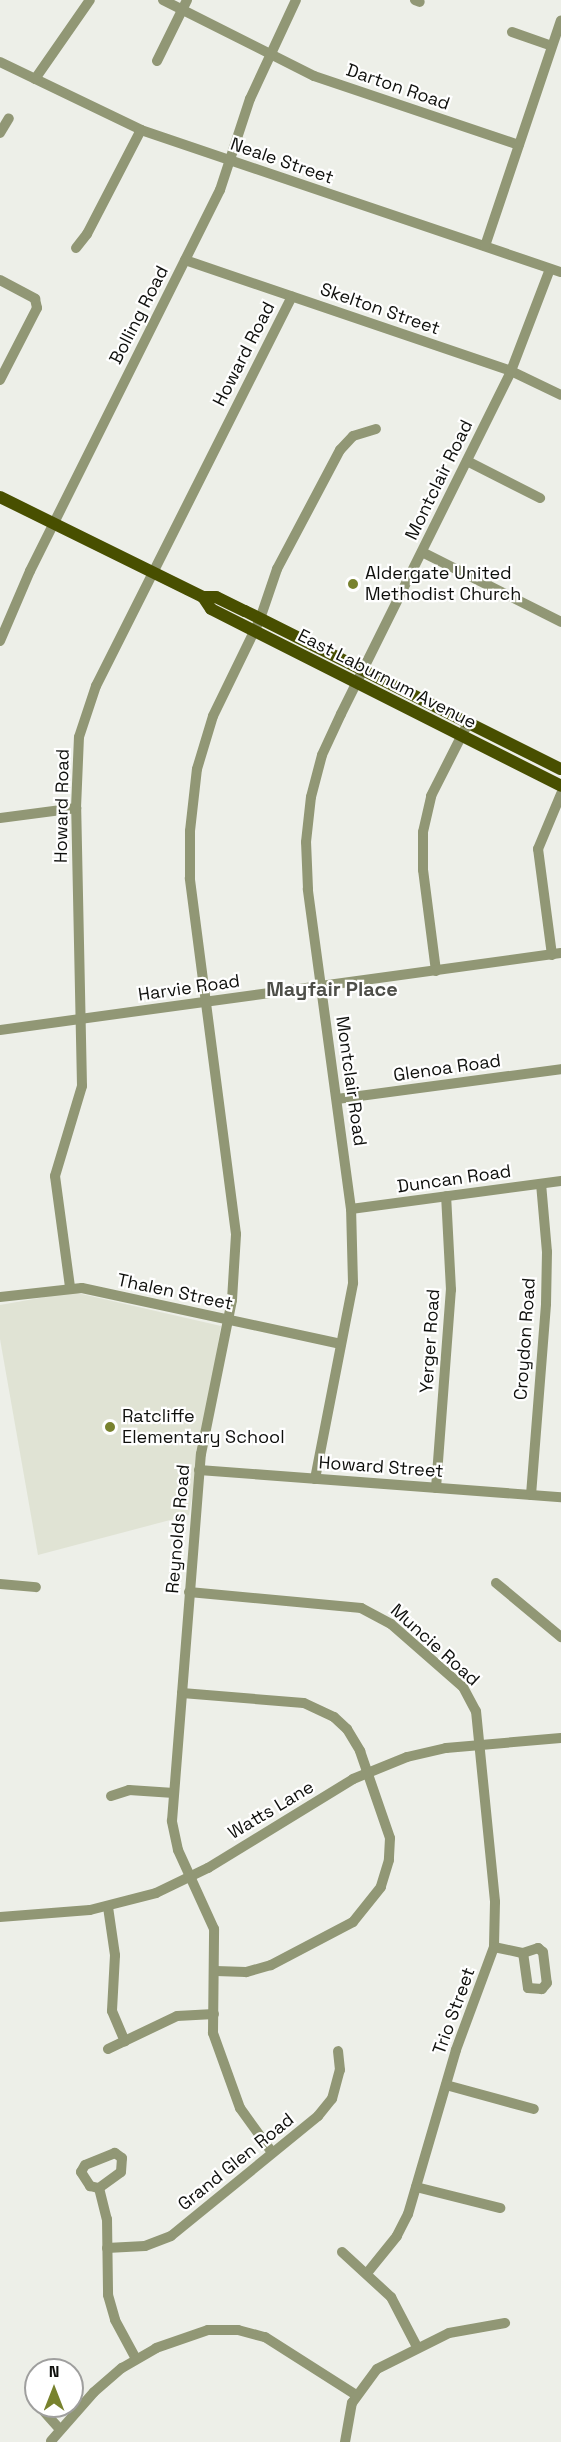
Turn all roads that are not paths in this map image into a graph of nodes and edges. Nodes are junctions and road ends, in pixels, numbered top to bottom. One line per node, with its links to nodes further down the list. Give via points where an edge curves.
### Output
1 (90, 0): 11 (street)
2 (163, 0): 4 (street, Darton Road)
3 (296, 0): 8 (street, Bolling Road)
4 (185, 5): 8 (street, Darton Road); 9 (street)
5 (561, 20): 7 (street)
6 (512, 32): 7 (street)
7 (552, 46): 15 (street)
8 (269, 56): 15 (street, Darton Road, via 322,79); 16 (street, Bolling Road)
9 (157, 61)
10 (0, 62): 11 (street, Neale Street)
11 (36, 79): 13 (street, Neale Street)
12 (9, 118): 14 (street)
13 (141, 130): 16 (street, Neale Street); 18 (street, via 87,234)
14 (0, 133)
15 (519, 145): 17 (street)
16 (229, 160): 17 (street, Neale Street); 19 (street, Bolling Road, via 220,190)
17 (485, 246): 20 (street, Neale Street)
18 (75, 248)
19 (185, 261): 22 (street, Skelton Street); 30 (street, Bolling Road)
20 (556, 270): 23 (street, Montclair Road)
21 (0, 280): 24 (street, via 35,299 37,308)
22 (292, 296): 23 (street, Skelton Street); 32 (street, Howard Road)
23 (511, 370): 25 (street, Skelton Street); 27 (street, Montclair Road)
24 (0, 380)
25 (561, 395)
26 (376, 429): 34 (street, Reynolds Road, via 353,436 340,450 277,569)
27 (466, 461): 29 (street); 31 (street, Montclair Road)
28 (0, 497): 30 (main road, East Laburnum Avenue)
29 (540, 498)
30 (53, 524): 32 (main road, East Laburnum Avenue); 37 (street, Bolling Road)
31 (422, 552): 35 (street); 38 (street, Montclair Road)
32 (153, 573): 33 (main road, East Laburnum Avenue); 45 (street, Howard Road, via 96,686 75,765)
33 (203, 597): 34 (main road, East Laburnum Avenue, via 216,597); 36 (main road, East Laburnum Avenue, via 211,609)
34 (260, 619): 36 (street, Reynolds Road); 38 (main road, East Laburnum Avenue)
35 (561, 622)
36 (253, 631): 39 (main road, East Laburnum Avenue); 50 (street, Reynolds Road, via 213,716 197,769 190,831 190,878)
37 (0, 641)
38 (363, 671): 39 (street, Montclair Road); 40 (main road, East Laburnum Avenue)
39 (357, 683): 41 (main road, East Laburnum Avenue); 49 (street, Montclair Road, via 322,755 309,808 308,889)
40 (468, 723): 41 (street); 42 (main road, East Laburnum Avenue)
41 (461, 736): 43 (main road, East Laburnum Avenue); 48 (street, via 431,796 423,832 423,870)
42 (561, 769)
43 (561, 786)
44 (561, 794): 47 (street, via 538,849)
45 (76, 808): 46 (street); 51 (street, Howard Road)
46 (0, 818)
47 (556, 954): 48 (street, Harvie Road)
48 (436, 971): 49 (street, Harvie Road)
49 (321, 987): 50 (street, Harvie Road); 54 (street, Montclair Road)
50 (206, 1003): 51 (street, Harvie Road); 61 (street, Reynolds Road, via 236,1234)
51 (81, 1020): 52 (street, Harvie Road); 59 (street, Howard Road, via 81,1098 61,1146 55,1176)
52 (0, 1030)
53 (561, 1069): 54 (street, Glenoa Road)
54 (337, 1099): 58 (street, Montclair Road)
55 (561, 1181): 56 (street, Duncan Road)
56 (541, 1184): 57 (street, Duncan Road); 66 (street, Croydon Road, via 547,1252 546,1304)
57 (446, 1196): 58 (street, Duncan Road); 65 (street, Yerger Road, via 451,1290)
58 (351, 1209): 62 (street, Montclair Road, via 353,1283)
59 (70, 1287): 60 (street, Thalen Street); 61 (street, Thalen Street)
60 (0, 1297)
61 (228, 1321): 62 (street, Thalen Street); 63 (street, Reynolds Road)
62 (342, 1344): 64 (street, Montclair Road)
63 (199, 1470): 64 (street, Howard Street); 71 (street, Reynolds Road)
64 (315, 1479): 65 (street, Howard Street)
65 (436, 1488): 66 (street, Howard Street)
66 (531, 1496): 67 (street, Howard Street)
67 (561, 1497)
68 (496, 1583): 72 (street)
69 (0, 1584): 70 (street)
70 (36, 1587)
71 (189, 1592): 73 (street, Reynolds Road); 75 (street, Muncie Road, via 342,1604 375,1614 462,1687 476,1711)
72 (561, 1637)
73 (182, 1693): 76 (street, via 314,1706 347,1729); 77 (street, Reynolds Road)
74 (561, 1738): 75 (street, Watts Lane)
75 (480, 1744): 76 (street, Watts Lane, via 425,1752); 82 (street, Trio Street, via 495,1902)
76 (368, 1771): 79 (street, Watts Lane); 84 (street, via 390,1838 386,1874 373,1902 338,1932 271,1965 246,1972)
77 (174, 1793): 78 (street, via 129,1790); 79 (street, Reynolds Road, via 172,1821 178,1850)
78 (111, 1796)
79 (190, 1877): 80 (street, Watts Lane, via 156,1893); 84 (street, Reynolds Road, via 214,1929)
80 (108, 1907): 81 (street, Watts Lane); 86 (street, via 115,1955 112,2011)
81 (0, 1917)
82 (494, 1947): 83 (street); 89 (street, Trio Street)
83 (524, 1953)
84 (216, 1971): 85 (street, Reynolds Road)
85 (214, 2014): 86 (street, via 177,2016); 91 (street, Reynolds Road, via 213,2033 240,2108)
86 (125, 2041): 87 (street)
87 (108, 2049)
88 (338, 2051): 91 (street, Grand Glen Road, via 340,2070 332,2099 318,2116)
89 (446, 2085): 90 (street); 92 (street, Trio Street)
90 (534, 2109)
91 (271, 2151): 95 (street, Grand Glen Road, via 171,2236 145,2246)
92 (416, 2187): 94 (street); 97 (street, Trio Street, via 397,2236)
93 (99, 2188): 95 (street, via 106,2219)
94 (500, 2208)
95 (106, 2248): 100 (street, via 111,2308)
96 (342, 2252): 97 (street)
97 (368, 2273): 99 (street, via 391,2297)
98 (505, 2323): 99 (street, via 463,2328)
99 (417, 2347): 101 (street, via 377,2369)
100 (136, 2359): 101 (street, via 195,2333 238,2330 280,2344); 103 (street, via 94,2392)
101 (356, 2395): 105 (street, via 348,2415)
102 (50, 2418): 103 (street)
103 (60, 2429): 104 (street)
104 (51, 2441)
105 (345, 2442)

